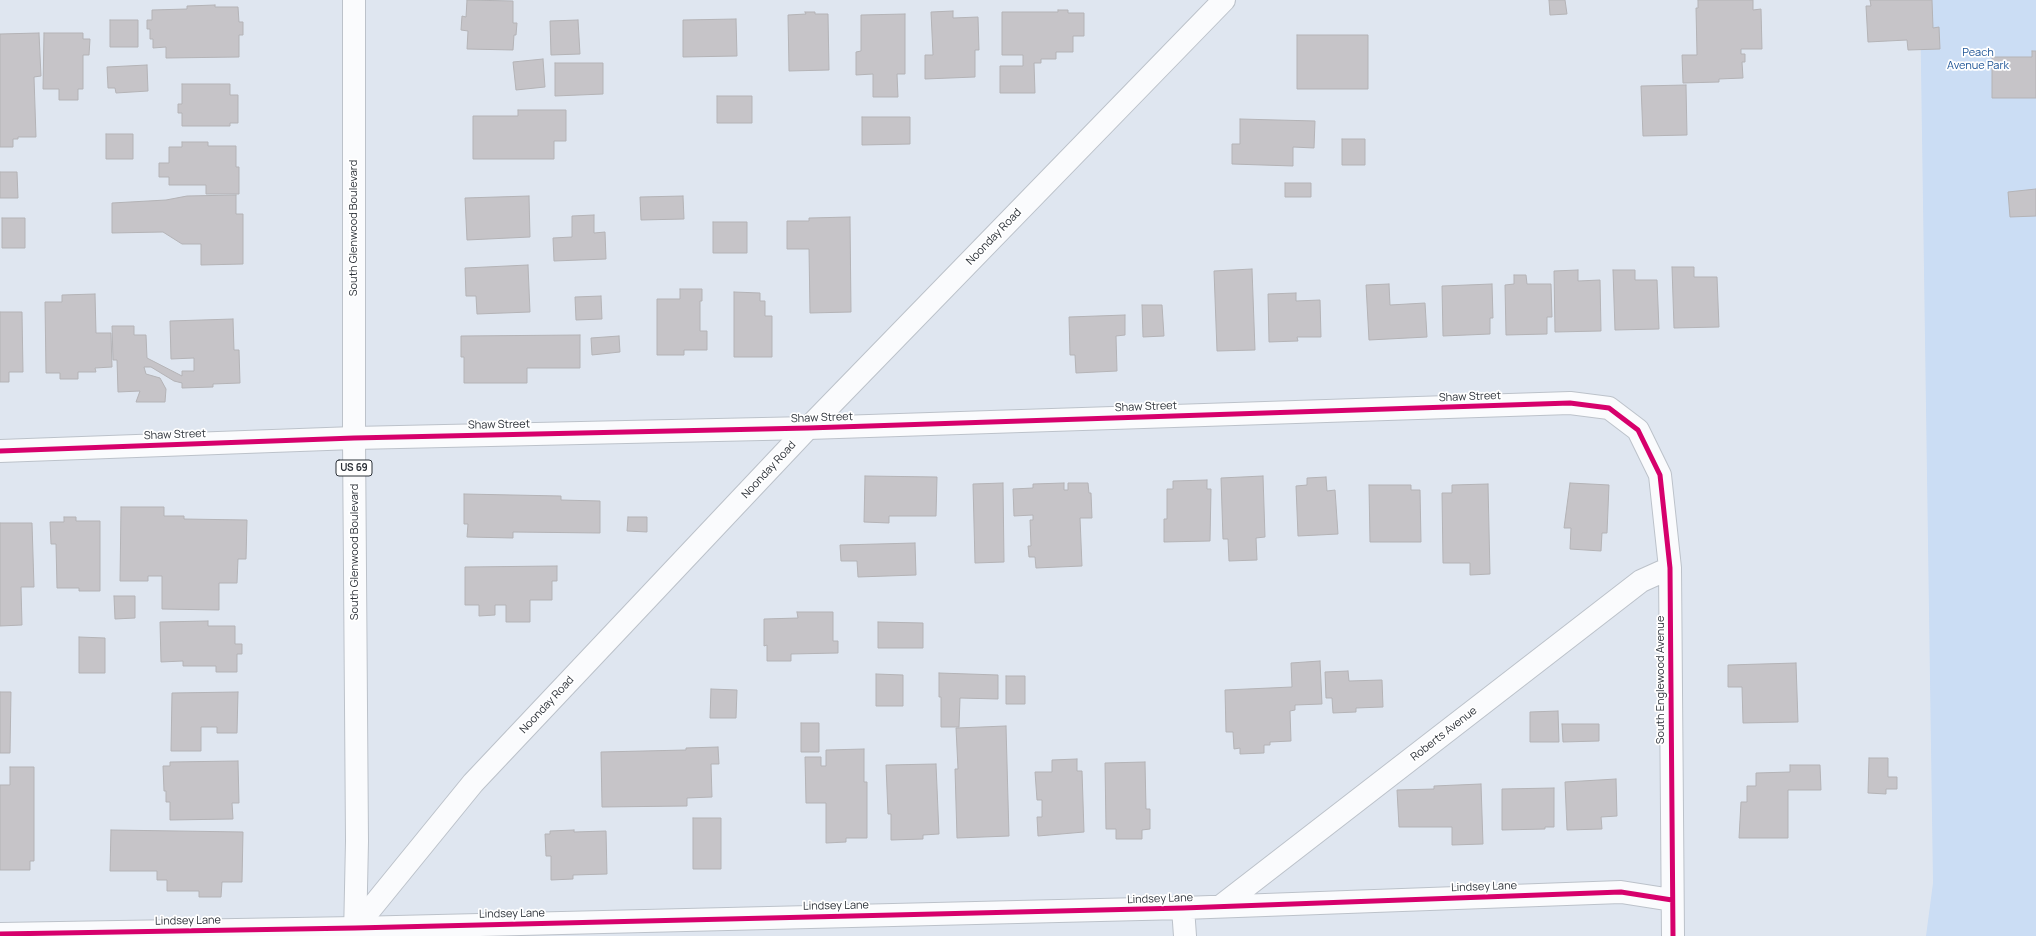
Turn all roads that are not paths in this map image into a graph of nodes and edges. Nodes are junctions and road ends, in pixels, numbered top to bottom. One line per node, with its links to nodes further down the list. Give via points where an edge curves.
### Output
1 (354, 0): 5 (street, South Glenwood Boulevard / US 69)
2 (1224, 0): 3 (street, Noonday Road)
3 (808, 428): 4 (street, Shaw Street, via 1570,403 1609,408); 5 (street, Shaw Street); 12 (street, Noonday Road, via 473,783)
4 (1638, 430): 7 (street, South Englewood Avenue, via 1660,475)
5 (354, 438): 6 (street, Shaw Street); 12 (street, South Glenwood Boulevard / US 69, via 357,841)
6 (0, 451)
7 (1670, 568): 8 (street, South Englewood Avenue); 9 (street, Roberts Avenue, via 1642,581)
8 (1672, 900): 9 (street, Lindsey Lane, via 1621,892); 15 (street, South Englewood Avenue)
9 (1221, 906): 10 (street, Lindsey Lane)
10 (1183, 908): 11 (street, Lindsey Lane); 14 (street)
11 (698, 928): 12 (street, Lindsey Lane)
12 (352, 933): 13 (street, Lindsey Lane)
13 (0, 934)
14 (1185, 936)
15 (1673, 936)

